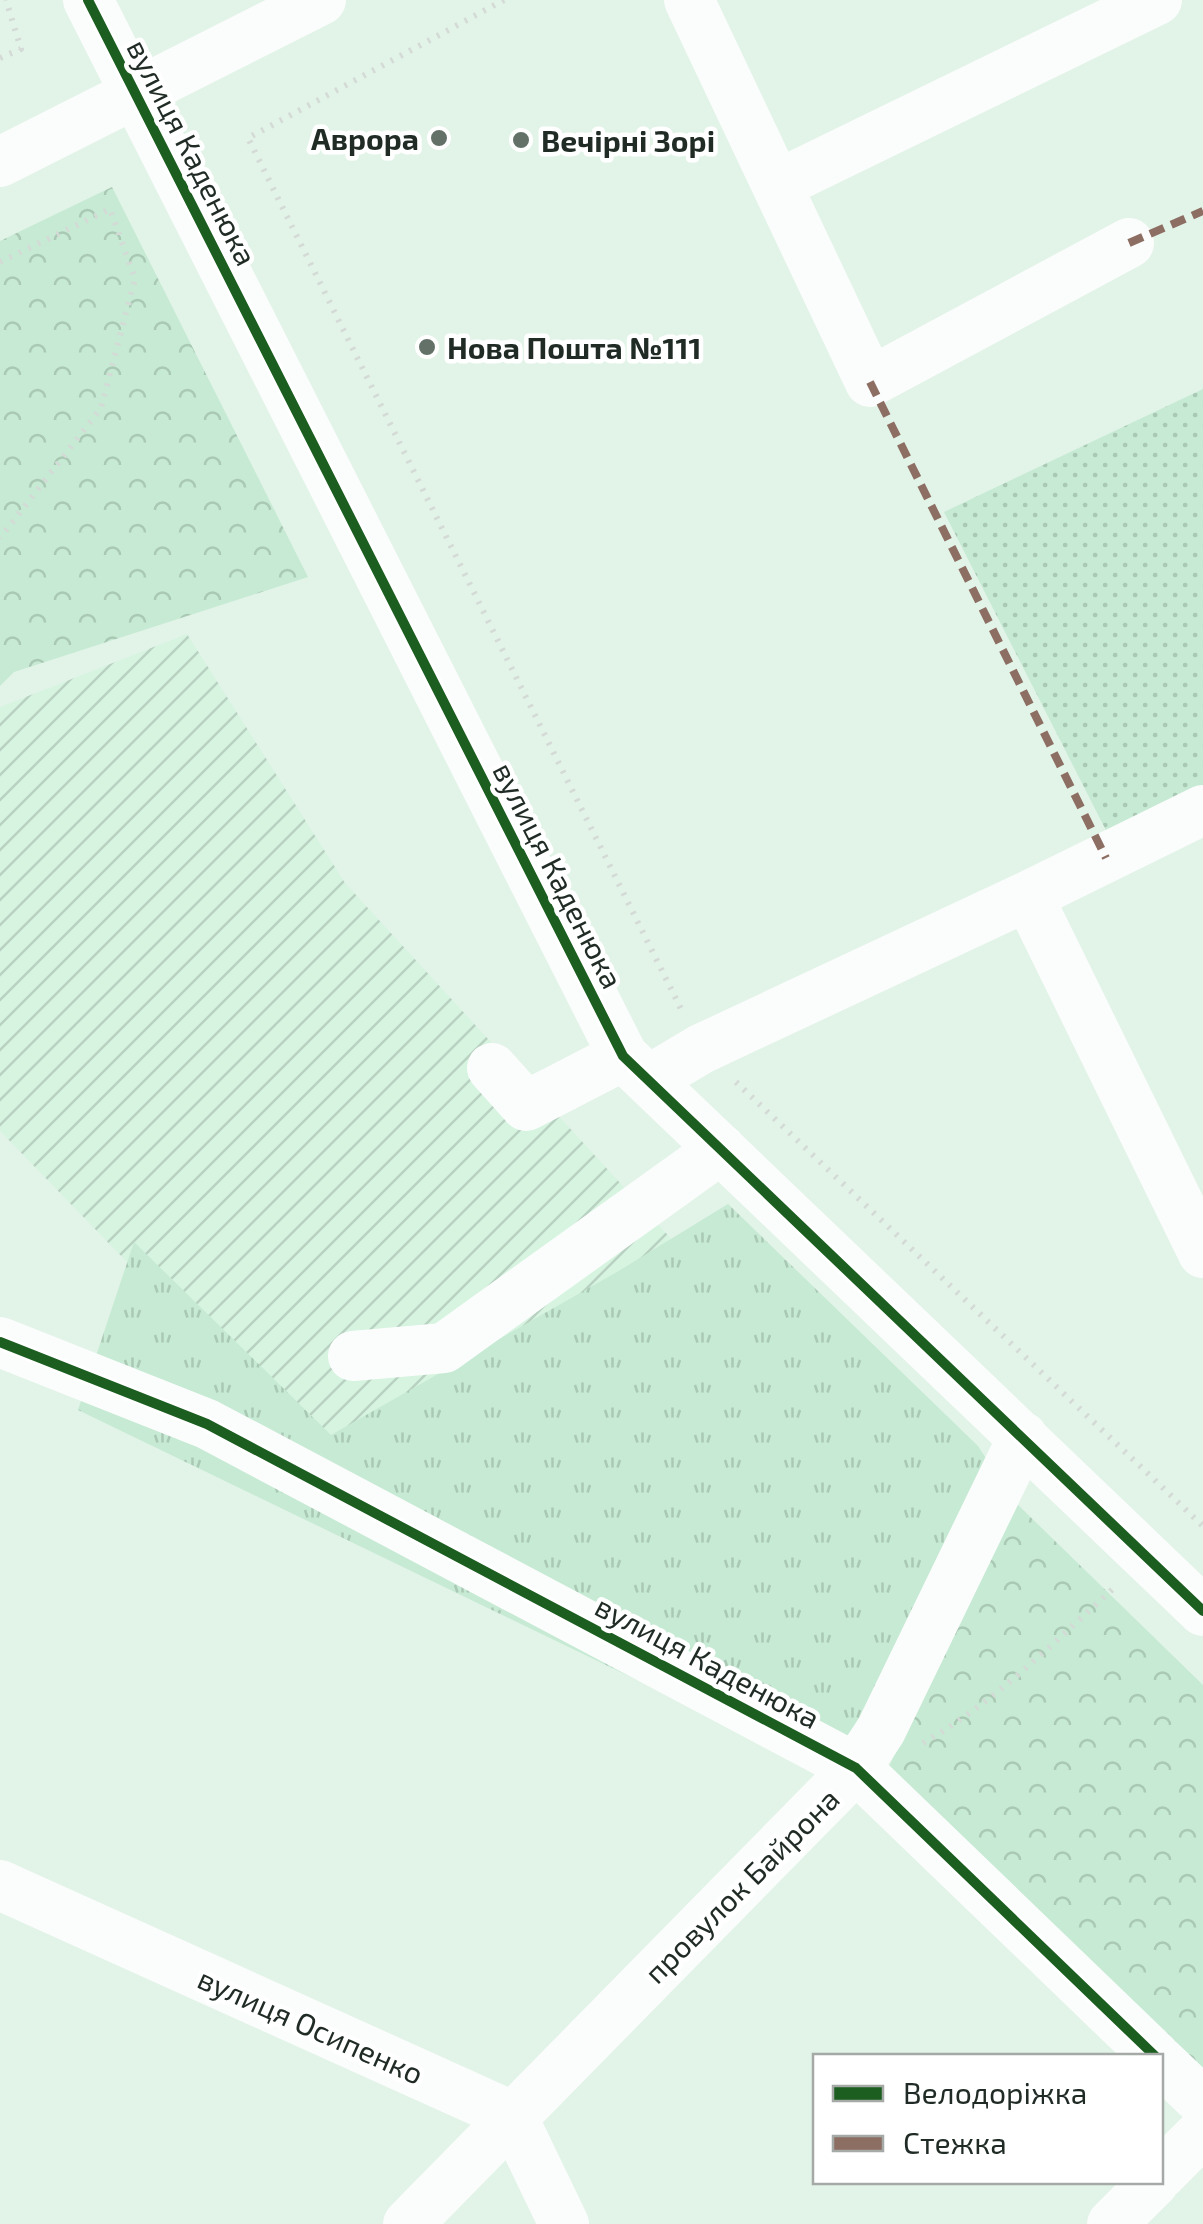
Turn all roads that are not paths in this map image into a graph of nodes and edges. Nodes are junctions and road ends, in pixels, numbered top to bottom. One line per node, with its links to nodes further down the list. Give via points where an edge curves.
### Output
1 (88, 0): 5 (street, вулиця Каденюка)
2 (321, 0): 5 (street)
3 (689, 0): 7 (street)
4 (1158, 0): 7 (street)
5 (135, 94): 6 (street); 12 (street, вулиця Каденюка)
6 (0, 162)
7 (776, 184): 8 (street, via 870,382)
8 (1129, 242)
9 (1203, 810): 10 (street)
10 (1028, 896): 12 (street, via 701,1049); 14 (street)
11 (492, 1068): 12 (street, via 526,1106)
12 (636, 1068): 13 (street, вулиця Каденюка)
13 (721, 1149): 16 (street, via 444,1348); 17 (street, вулиця Каденюка)
14 (1203, 1252)
15 (0, 1342): 19 (street, вулиця Каденюка, via 207,1424)
16 (353, 1356)
17 (1023, 1436): 18 (street, вулиця Каденюка); 19 (street, провулок Байрона)
18 (1183, 1583)
19 (856, 1768): 21 (street, вулиця Каденюка); 24 (street, провулок Байрона)
20 (0, 1885): 24 (street, вулиця Осипенко)
21 (1153, 2054)
22 (1163, 2064): 23 (street, вулиця Каденюка)
23 (1203, 2102)
24 (512, 2116): 28 (street, провулок Байрона); 29 (street)
25 (1203, 2132): 26 (street)
26 (1163, 2172)
27 (1152, 2184): 30 (street)
28 (408, 2224)
29 (564, 2224)
30 (1112, 2224)

